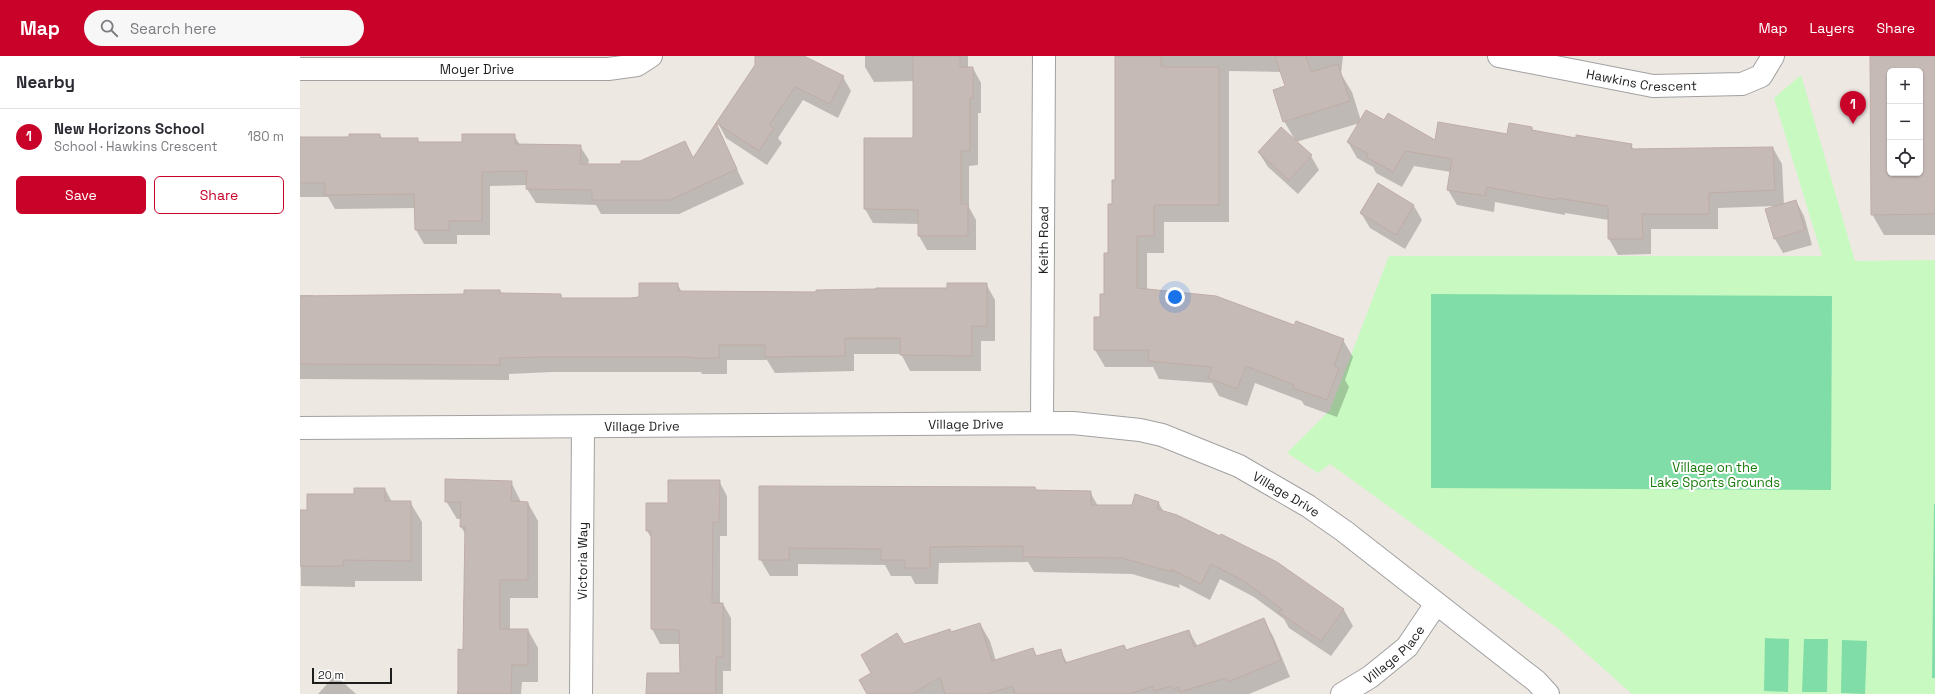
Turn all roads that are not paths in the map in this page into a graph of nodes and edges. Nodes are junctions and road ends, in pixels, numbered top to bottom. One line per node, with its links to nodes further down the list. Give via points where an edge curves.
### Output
1 (651, 56): 5 (street, Moyer Drive, via 637,65 608,69)
2 (1044, 56): 6 (street, Keith Road)
3 (1499, 56): 4 (street, Hawkins Crescent, via 1653,86 1742,84 1761,76)
4 (1773, 56)
5 (300, 69)
6 (1042, 423): 7 (street, Village Drive); 9 (street, Village Drive, via 1073,423 1140,430 1162,435 1239,466 1308,506 1344,531)
7 (583, 427): 8 (street, Village Drive); 10 (street, Victoria Way)
8 (300, 428)
9 (1436, 604): 11 (street, Village Place, via 1407,647 1370,677); 12 (street, Village Drive, via 1536,681)
10 (581, 694)
11 (1342, 694)
12 (1548, 694)

